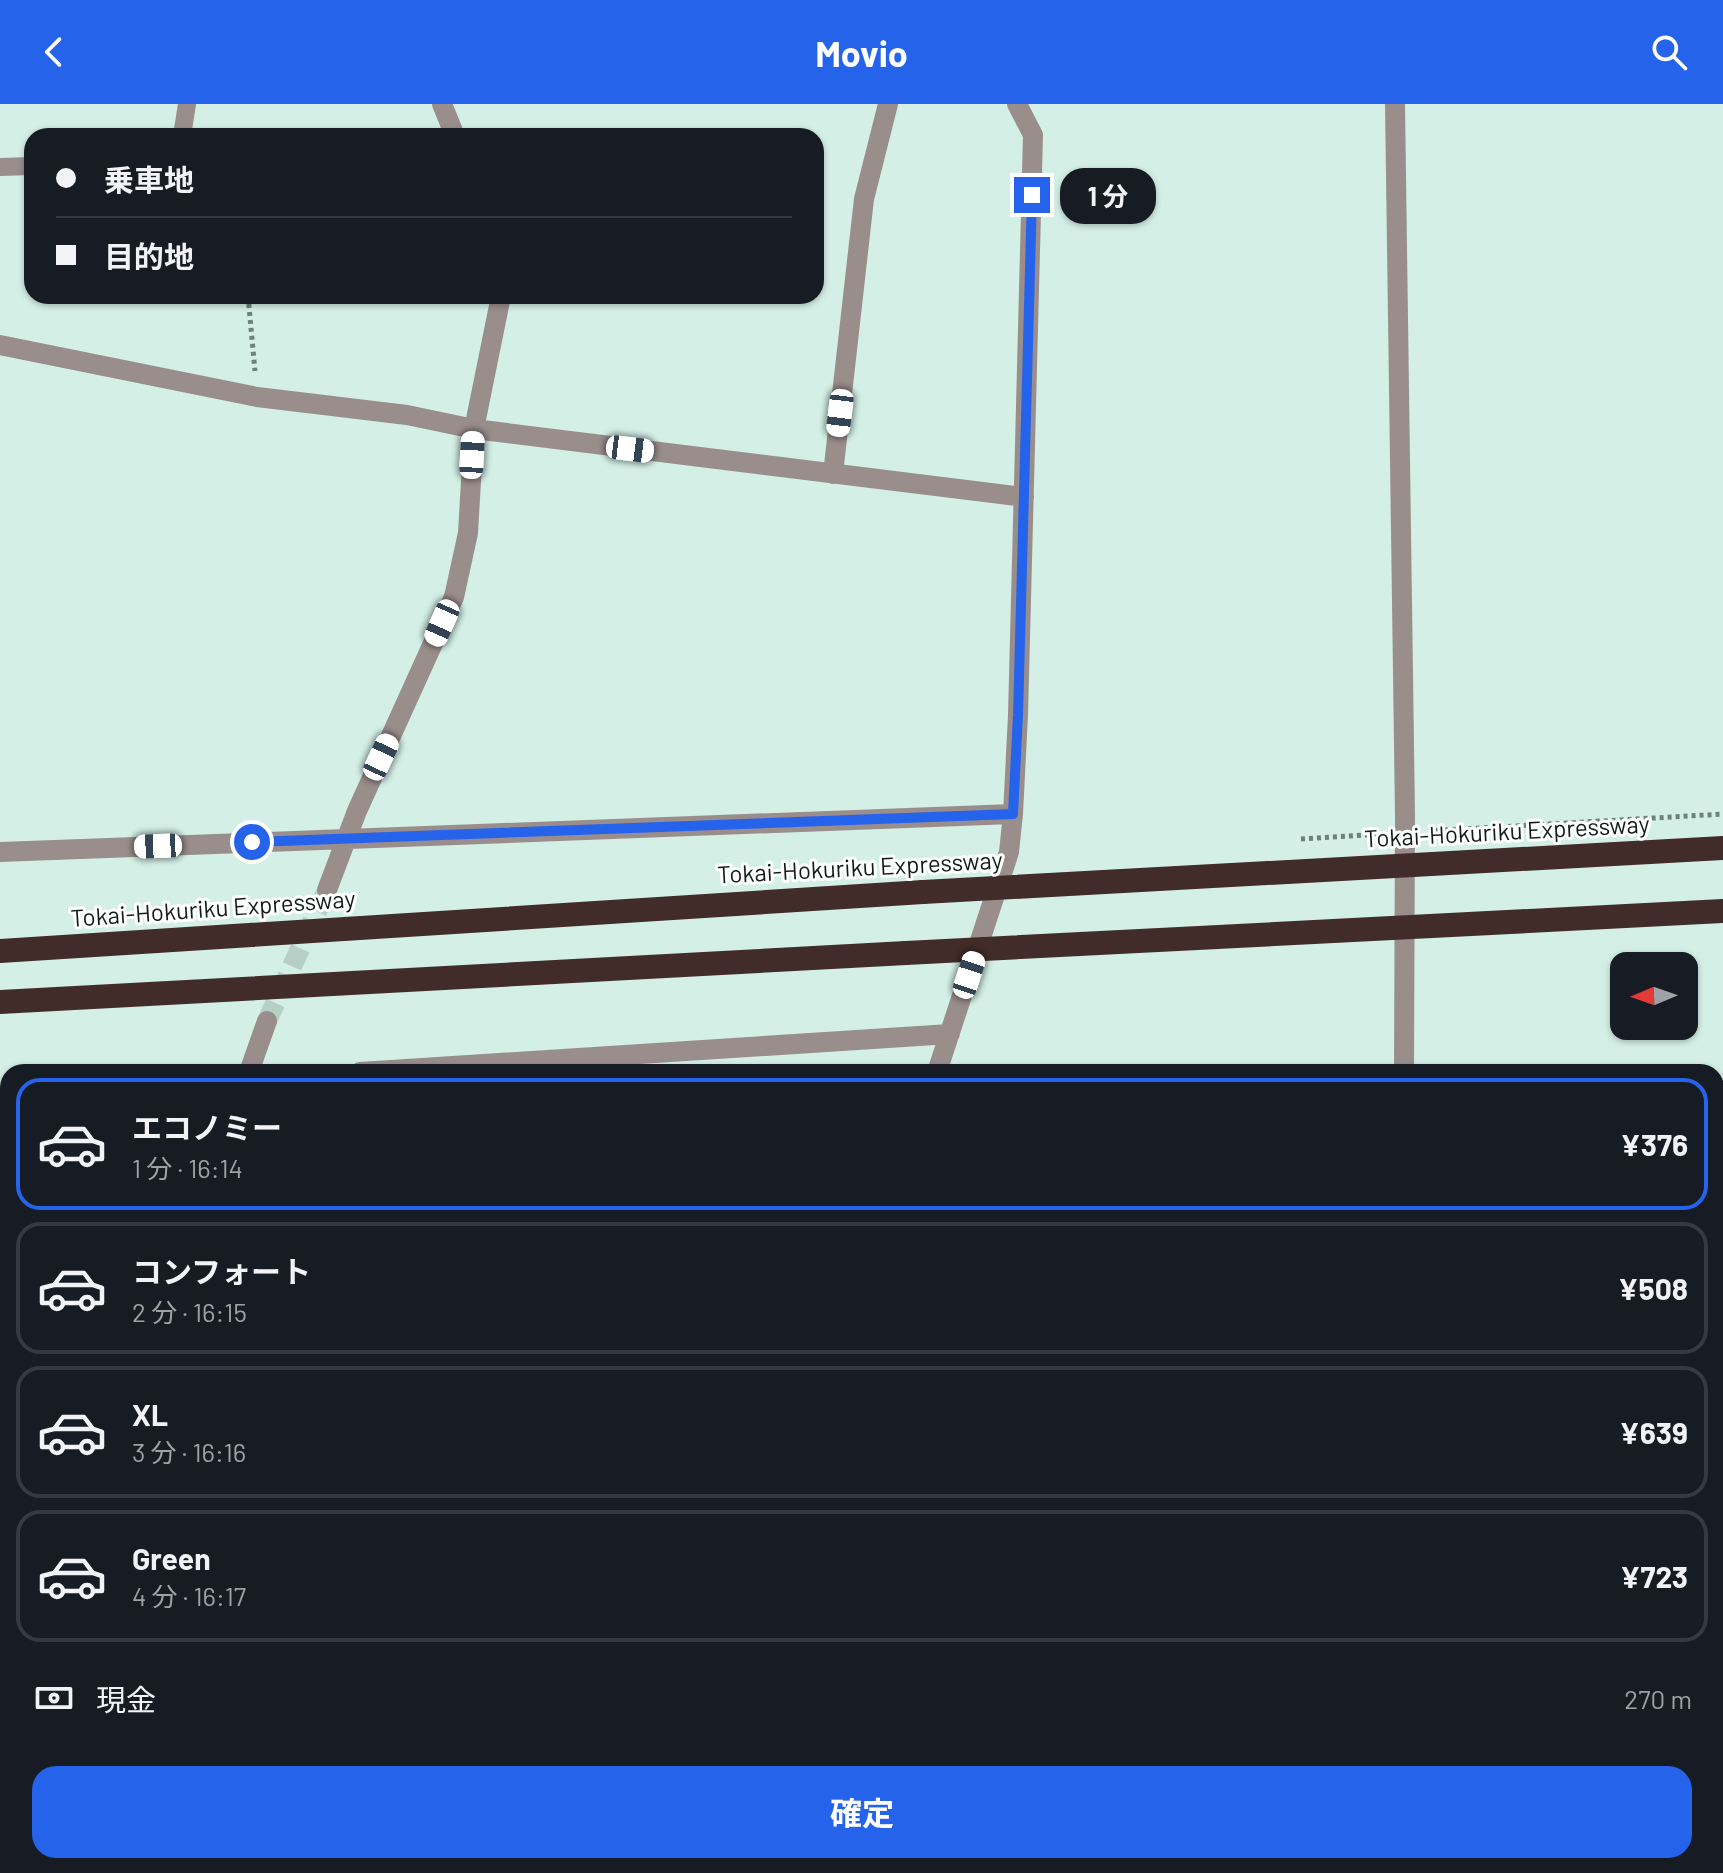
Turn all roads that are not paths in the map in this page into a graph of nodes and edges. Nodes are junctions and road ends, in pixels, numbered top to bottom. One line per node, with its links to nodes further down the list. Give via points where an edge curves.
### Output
1 (187, 104): 6 (lane)
2 (442, 104): 7 (street)
3 (888, 104): 13 (street, via 864,199)
4 (1017, 104): 14 (street, via 1033,135)
5 (1395, 104): 28 (street)
6 (183, 128)
7 (452, 128)
8 (24, 166): 9 (lane)
9 (0, 167)
10 (499, 304): 12 (street)
11 (0, 345): 12 (street, via 257,397 407,415)
12 (474, 429): 13 (street); 16 (street, via 468,533 454,597)
13 (833, 474): 14 (street)
14 (1024, 497): 15 (street)
15 (1013, 814): 16 (street); 24 (street, via 1009,852)
16 (347, 838): 18 (street); 19 (street)
17 (1723, 848): 21 (highway, Tokai-Hokuriku Expressway, bridge)
18 (0, 852)
19 (327, 890)
20 (1723, 911): 22 (highway, bridge)
21 (0, 951)
22 (0, 1002)
23 (267, 1021): 25 (street)
24 (950, 1034): 26 (street); 27 (street)
25 (252, 1064)
26 (484, 1064)
27 (940, 1064)
28 (1404, 1064)

